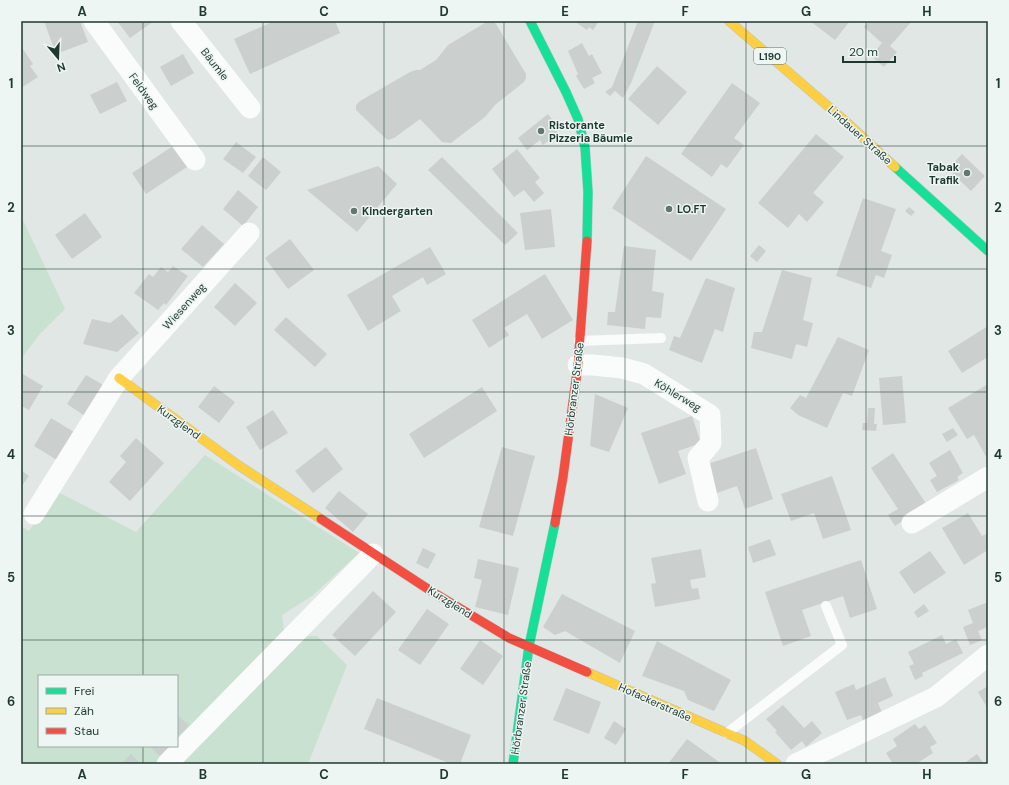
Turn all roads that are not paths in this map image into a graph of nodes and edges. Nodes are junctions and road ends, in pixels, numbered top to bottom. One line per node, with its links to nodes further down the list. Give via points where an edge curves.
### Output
1 (94, 21): 6 (street, Feldweg)
2 (181, 21): 5 (street, Bäumle)
3 (530, 21): 10 (street, Hörbranzer Straße, via 566,92 578,120 585,147 587,235)
4 (729, 21): 8 (street, Lindauer Straße / L190, via 844,120)
5 (250, 108)
6 (195, 160)
7 (249, 233): 12 (street, Wiesenweg)
8 (988, 251)
9 (661, 338): 10 (lane)
10 (579, 341): 11 (street, Hörbranzer Straße)
11 (578, 365): 14 (street, Köhlerweg, via 622,368 644,374 710,415 711,443 698,458); 19 (street, Hörbranzer Straße, via 552,542)
12 (119, 378): 15 (street); 17 (street, Kurzglend, via 238,465)
13 (988, 477): 16 (street)
14 (708, 501)
15 (34, 514)
16 (912, 523)
17 (373, 554): 19 (street, Kurzglend, via 509,638); 22 (street)
18 (826, 606): 21 (lane, via 842,645)
19 (529, 646): 21 (street, Hofackerstraße); 23 (street, Hörbranzer Straße)
20 (988, 655): 25 (street, via 936,697)
21 (727, 733): 24 (street, Hofackerstraße, via 745,741)
22 (167, 764)
23 (513, 764)
24 (777, 764)
25 (796, 764)

